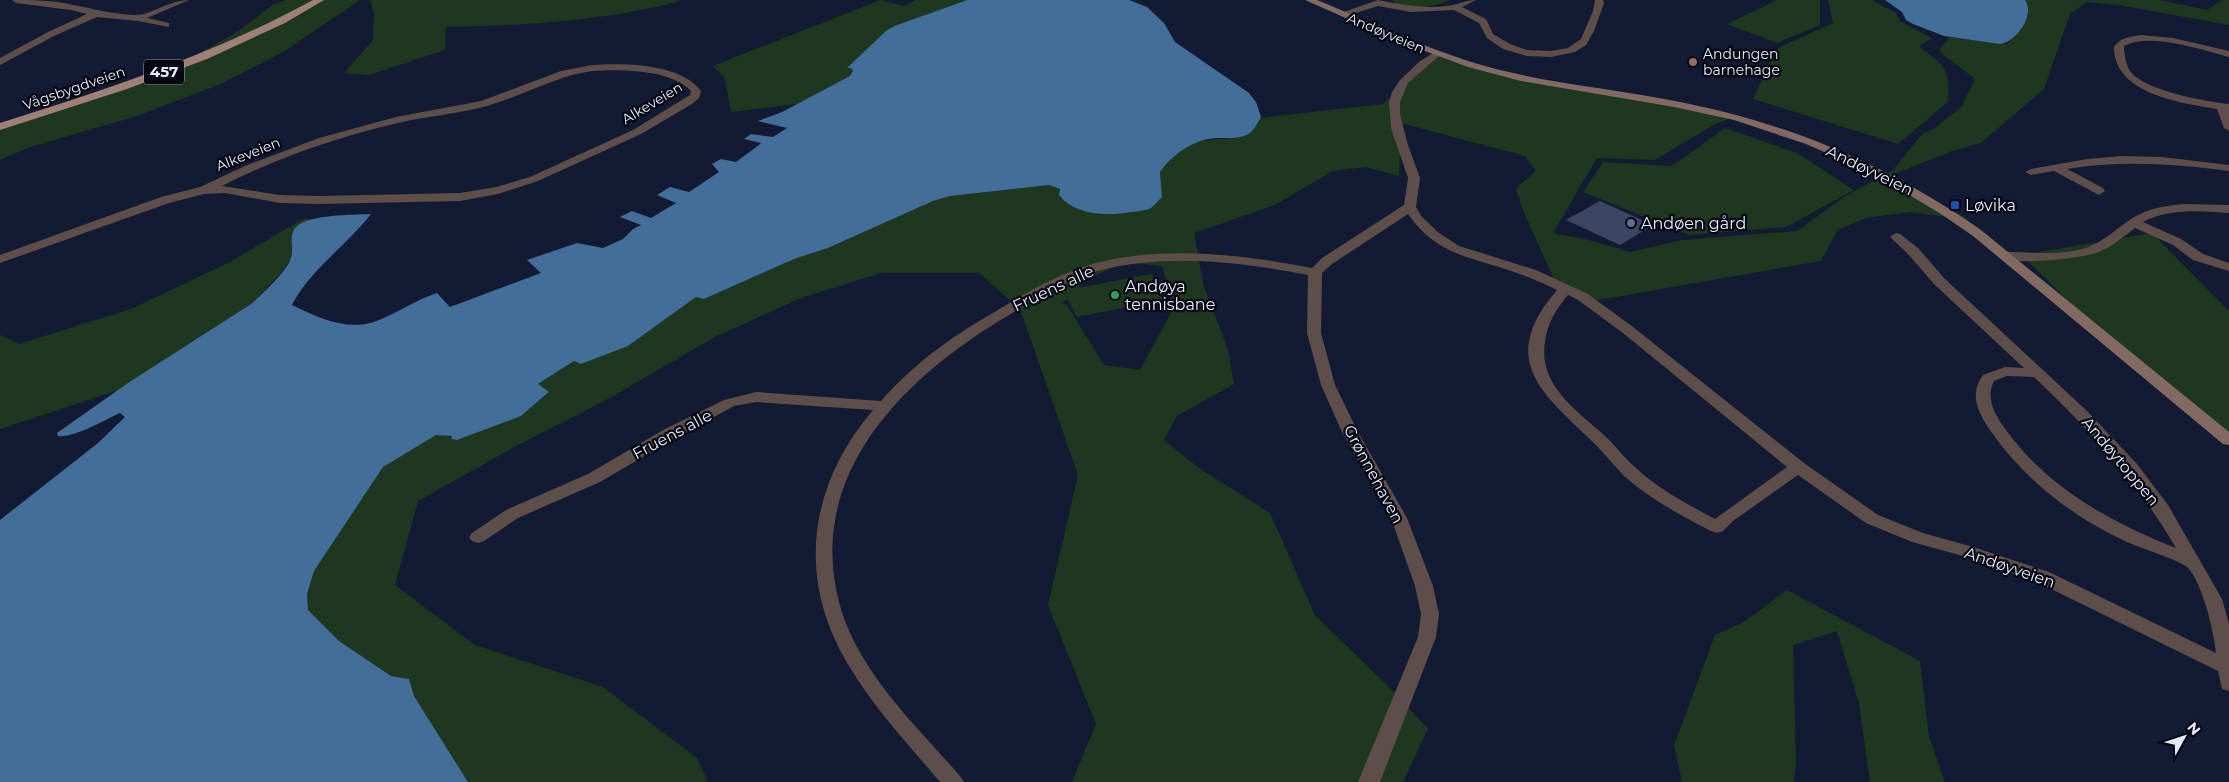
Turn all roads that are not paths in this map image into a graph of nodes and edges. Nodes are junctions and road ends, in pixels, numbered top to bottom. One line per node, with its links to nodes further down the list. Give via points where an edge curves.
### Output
1 (16, 0): 9 (street, via 72,7)
2 (185, 0): 11 (street)
3 (320, 0): 17 (main road, Vågsbygdveien / 457, via 210,54 112,91)
4 (1309, 0): 10 (street, Andøyveien)
5 (1472, 0): 8 (street)
6 (1599, 0): 8 (street, via 1599,9 1582,44 1569,51 1547,54 1518,51 1498,42 1486,31 1483,21)
7 (1376, 2): 8 (street, via 1411,9); 10 (street)
8 (1456, 7)
9 (96, 14): 11 (street); 15 (street)
10 (1343, 14): 13 (street, Andøyveien)
11 (138, 18): 12 (street)
12 (166, 25)
13 (1436, 54): 24 (street, Andøyveien, via 1406,76 1396,94 1396,122 1414,178); 28 (street, Andøyveien, via 1505,74 1715,112 1797,137 1902,184 1952,214)
14 (2229, 54): 16 (street, via 2154,39 2127,40 2119,48 2123,68 2139,84)
15 (0, 62)
16 (2225, 107): 18 (street)
17 (0, 127)
18 (2229, 128)
19 (2056, 168): 20 (street, via 2097,161 2144,159); 21 (street); 23 (street)
20 (2229, 168)
21 (2031, 172)
22 (204, 190): 22 (street, Alkeveien, via 225,189 280,199 320,200 470,196 526,182 582,158 681,107 695,96 696,90 672,75 606,67 582,69 488,102 399,119 347,134 230,176); 29 (street, Alkeveien, via 165,200)
23 (2099, 191)
24 (1410, 207): 31 (street); 32 (street, Andøyveien, via 1430,232 1454,249 1531,273)
25 (2229, 209): 26 (street, via 2173,210 2146,216)
26 (2135, 223): 28 (street, via 2110,241 2088,251); 30 (street, via 2177,242 2198,257)
27 (1896, 237): 33 (street, Andøytoppen)
28 (2005, 256): 35 (street, Andøyveien)
29 (0, 259)
30 (2229, 266)
31 (1315, 272): 34 (street, Fruens alle, via 1256,263 1171,258 1085,271 1036,294 972,332 929,363); 42 (street, Grønnehaven, via 1314,333 1328,385 1398,518 1424,586 1430,614 1427,637 1418,663)
32 (1566, 288): 36 (street, Andøyveien, via 1621,324); 36 (street, via 1548,311 1534,348 1537,368 1555,398 1630,472 1682,509 1717,527)
33 (2037, 373): 38 (street, Andøytoppen, via 2082,414 2131,468 2162,509); 38 (street, via 2009,370 1993,374 1984,381 1982,404 2002,436 2038,477 2082,509 2133,538)
34 (884, 406): 37 (street, Fruens alle, via 756,397 736,401 671,433 594,478 512,514); 41 (street, Fruens alle, via 861,437 836,485 824,527 827,580 833,611 850,650 876,692)
35 (2229, 440)
36 (1798, 467): 39 (street, Andøyveien, via 1872,519 1918,538 2043,577)
37 (478, 537)
38 (2191, 561): 39 (street, Andøytoppen, via 2213,599 2224,640)
39 (2226, 666): 40 (street, Andøytoppen)
40 (2229, 683)
41 (953, 782)
42 (1369, 782)

